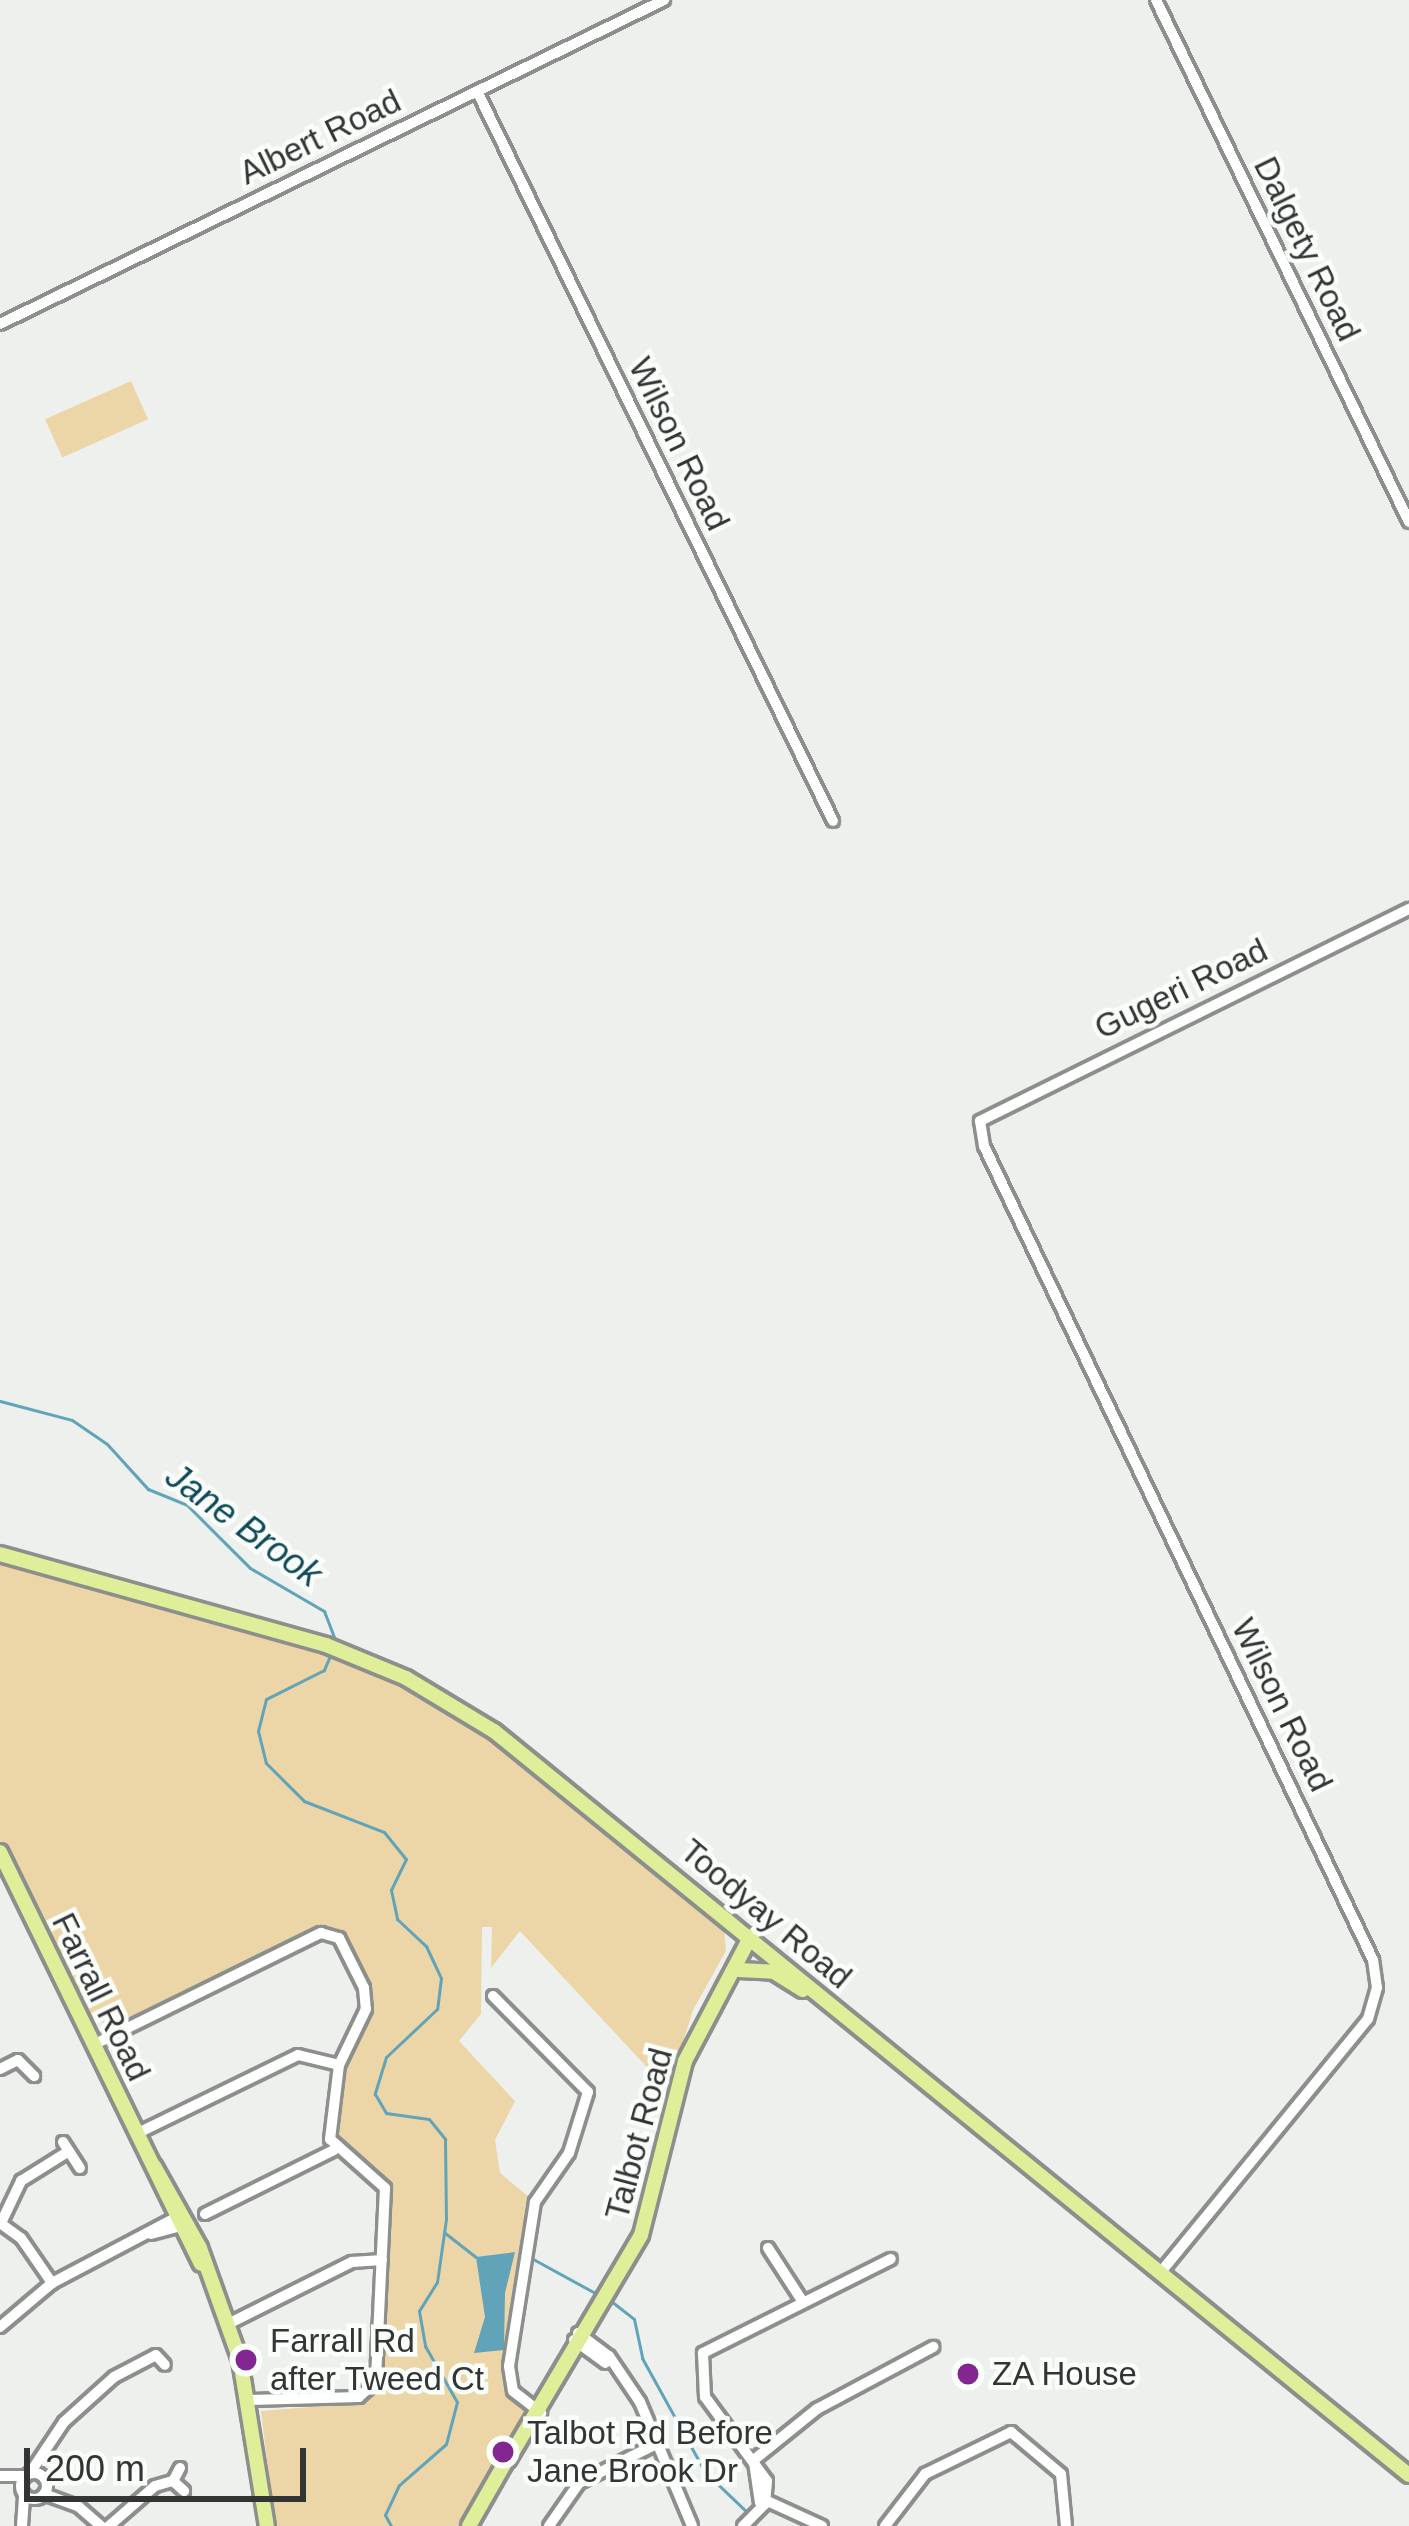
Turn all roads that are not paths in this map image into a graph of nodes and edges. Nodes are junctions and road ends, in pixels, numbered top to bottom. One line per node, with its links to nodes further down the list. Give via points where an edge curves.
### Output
1 (664, 0): 3 (street, Albert Road)
2 (1156, 0): 5 (street, Dalgety Road)
3 (477, 91): 4 (street, Albert Road); 6 (street, Wilson Road)
4 (0, 324)
5 (1409, 522)
6 (833, 821)
7 (1409, 910): 8 (street, Gugeri Road)
8 (980, 1121): 30 (street, Wilson Road, via 984,1147 1373,1960 1377,1988 1368,2018)
9 (0, 1555): 11 (main road, Toodyay Road, via 348,1653 494,1731)
10 (0, 1852): 15 (main road, Farrall Road)
11 (755, 1940): 12 (main road, Talbot Road); 14 (main road, Toodyay Road)
12 (734, 1972): 14 (main road, via 774,1972); 35 (main road, Talbot Road, via 685,2061 651,2209)
13 (493, 1996): 39 (street, via 588,2092 566,2158 535,2202 509,2375)
14 (843, 2015): 30 (main road, Toodyay Road)
15 (95, 2044): 18 (street, via 326,1933 342,1943 367,1998); 21 (main road, Farrall Road)
16 (16, 2046): 17 (street)
17 (17, 2060): 19 (street); 20 (street)
18 (339, 2065): 21 (street, via 298,2055); 22 (street)
19 (0, 2069)
20 (34, 2076)
21 (138, 2133): 25 (main road, Farrall Road)
22 (334, 2150): 24 (street); 29 (street, via 383,2181)
23 (80, 2168): 26 (street, via 63,2148 21,2181)
24 (205, 2214)
25 (181, 2221): 31 (street); 33 (main road, Farrall Road)
26 (1, 2223): 31 (street)
27 (768, 2248): 32 (street)
28 (891, 2259): 32 (street)
29 (382, 2260): 33 (street, via 352,2263); 38 (street, via 370,2392)
30 (1160, 2273): 43 (main road, Toodyay Road)
31 (52, 2283): 34 (street)
32 (801, 2299): 41 (street, via 700,2358 705,2397)
33 (228, 2324): 38 (main road, Farrall Road)
34 (0, 2327)
35 (579, 2338): 39 (main road, Talbot Road); 40 (street, via 619,2370)
36 (162, 2342): 44 (street, via 161,2360 114,2377 64,2422 39,2459)
37 (933, 2347): 41 (street, via 817,2409)
38 (250, 2400): 50 (main road, Farrall Road)
39 (538, 2411): 51 (main road, Talbot Road)
40 (660, 2442): 52 (street, via 579,2483); 53 (street)
41 (755, 2459): 46 (street)
42 (1, 2476): 44 (street)
43 (1409, 2476)
44 (35, 2487): 47 (street); 49 (street)
45 (184, 2492): 49 (street, via 177,2474)
46 (762, 2503): 48 (street); 54 (street)
47 (23, 2520)
48 (745, 2525)
49 (105, 2526)
50 (267, 2526)
51 (469, 2526)
52 (549, 2526)
53 (692, 2526)
54 (822, 2526)
55 (885, 2526): 56 (street, via 917,2480 1012,2432 1061,2474)
56 (1066, 2526)

